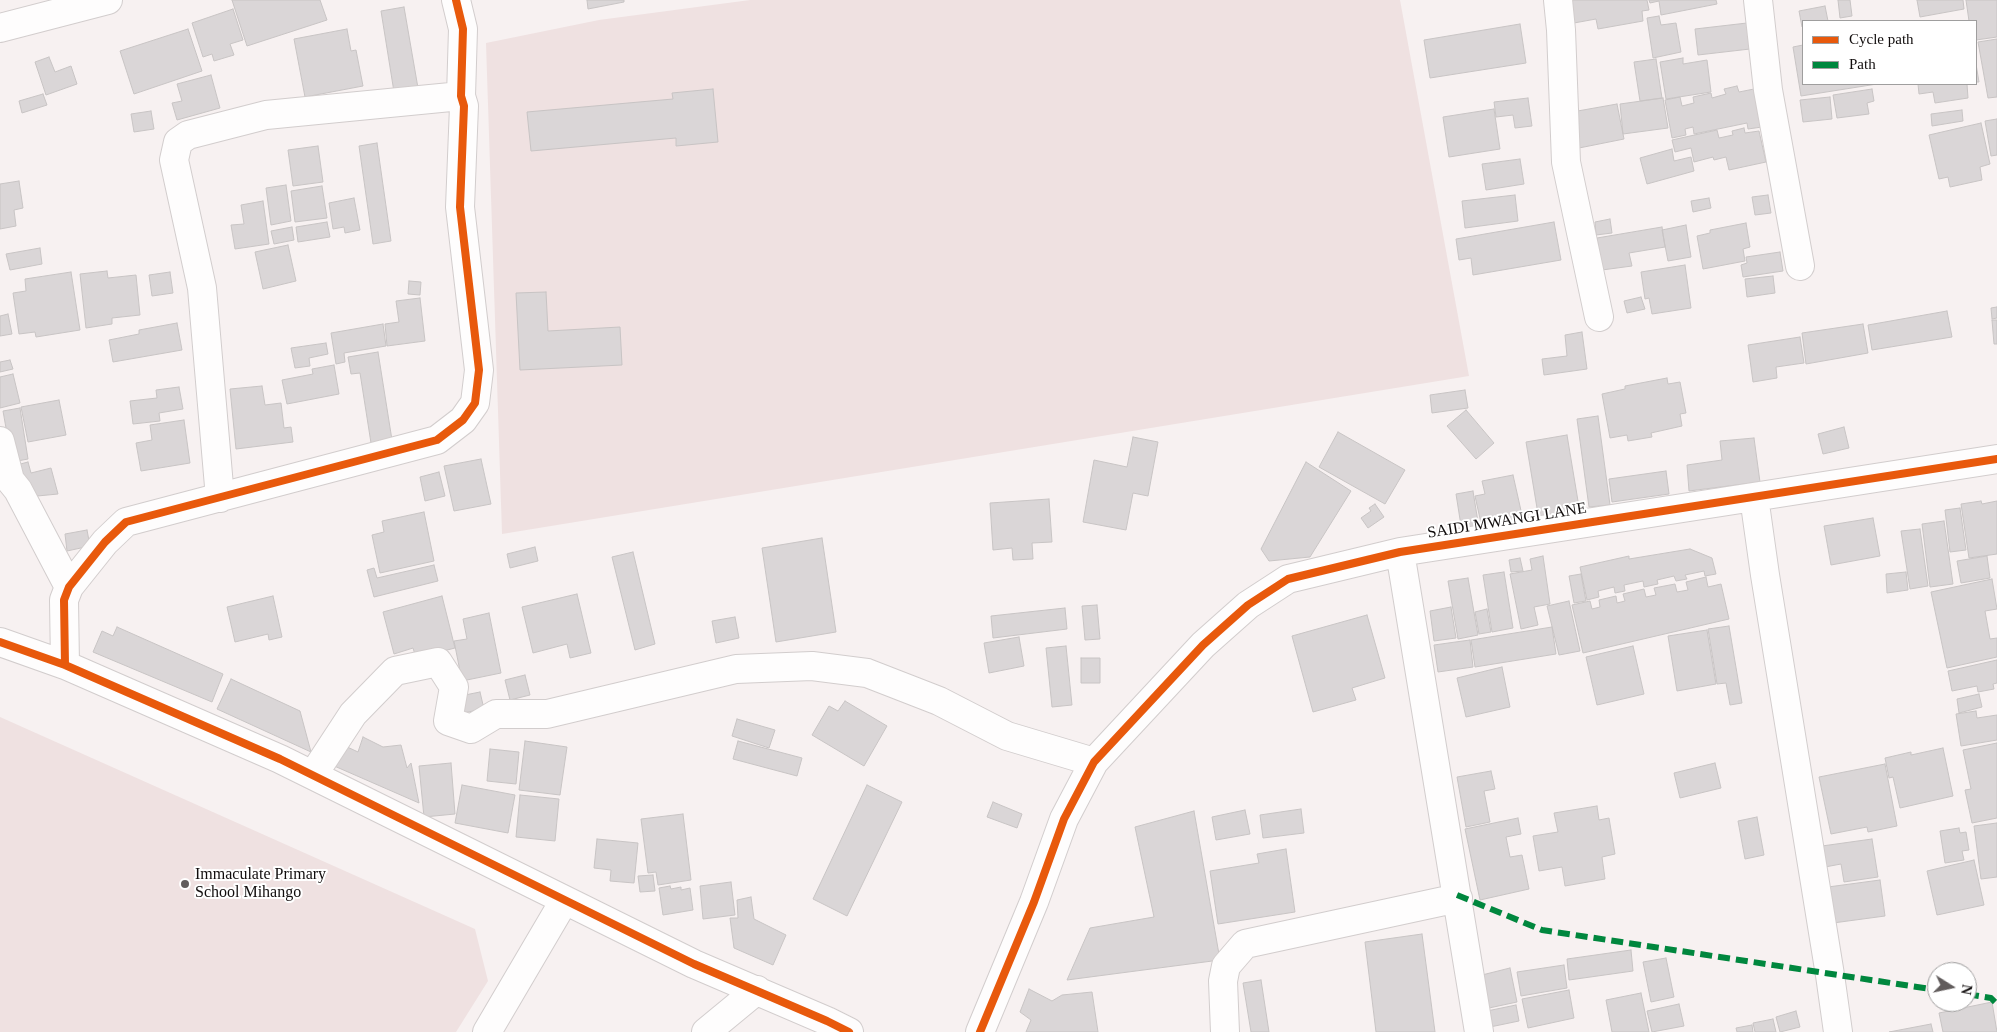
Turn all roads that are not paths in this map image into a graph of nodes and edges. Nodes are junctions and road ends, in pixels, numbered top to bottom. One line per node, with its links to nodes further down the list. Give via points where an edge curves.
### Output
1 (108, 0): 5 (street)
2 (456, 0): 6 (street, via 463,29)
3 (1558, 0): 8 (street, via 1566,162)
4 (1758, 0): 7 (street, via 1768,90)
5 (0, 28)
6 (461, 96): 12 (street, via 464,106 460,207 478,370 475,402 463,420 437,440); 12 (street, via 266,115 188,135 178,142 174,160 202,288)
7 (1800, 266)
8 (1599, 316)
9 (0, 441): 14 (street, via 10,480)
10 (1997, 459): 11 (street, SAIDI MWANGI LANE)
11 (1754, 497): 13 (street, SAIDI MWANGI LANE); 28 (street)
12 (220, 498): 14 (street, via 126,522)
13 (1400, 552): 17 (street, SAIDI MWANGI LANE, via 1288,579 1248,605 1203,645); 19 (street)
14 (69, 587): 16 (street, via 64,600)
15 (0, 642): 16 (street)
16 (65, 664): 18 (street)
17 (1094, 762): 18 (street, via 1007,736 939,701 867,673 812,666 736,669 547,714 496,714 471,729 448,721 454,687 438,662 395,671 353,714); 25 (street, SAIDI MWANGI LANE, via 1064,819 1034,902)
18 (313, 775): 20 (street)
19 (1458, 898): 26 (street, via 1245,944 1226,966 1223,981); 27 (street)
20 (564, 901): 21 (street, via 694,964); 22 (street)
21 (757, 990): 23 (street); 24 (street)
22 (487, 1032)
23 (706, 1032)
24 (849, 1032)
25 (980, 1032)
26 (1225, 1032)
27 (1479, 1032)
28 (1838, 1032)

